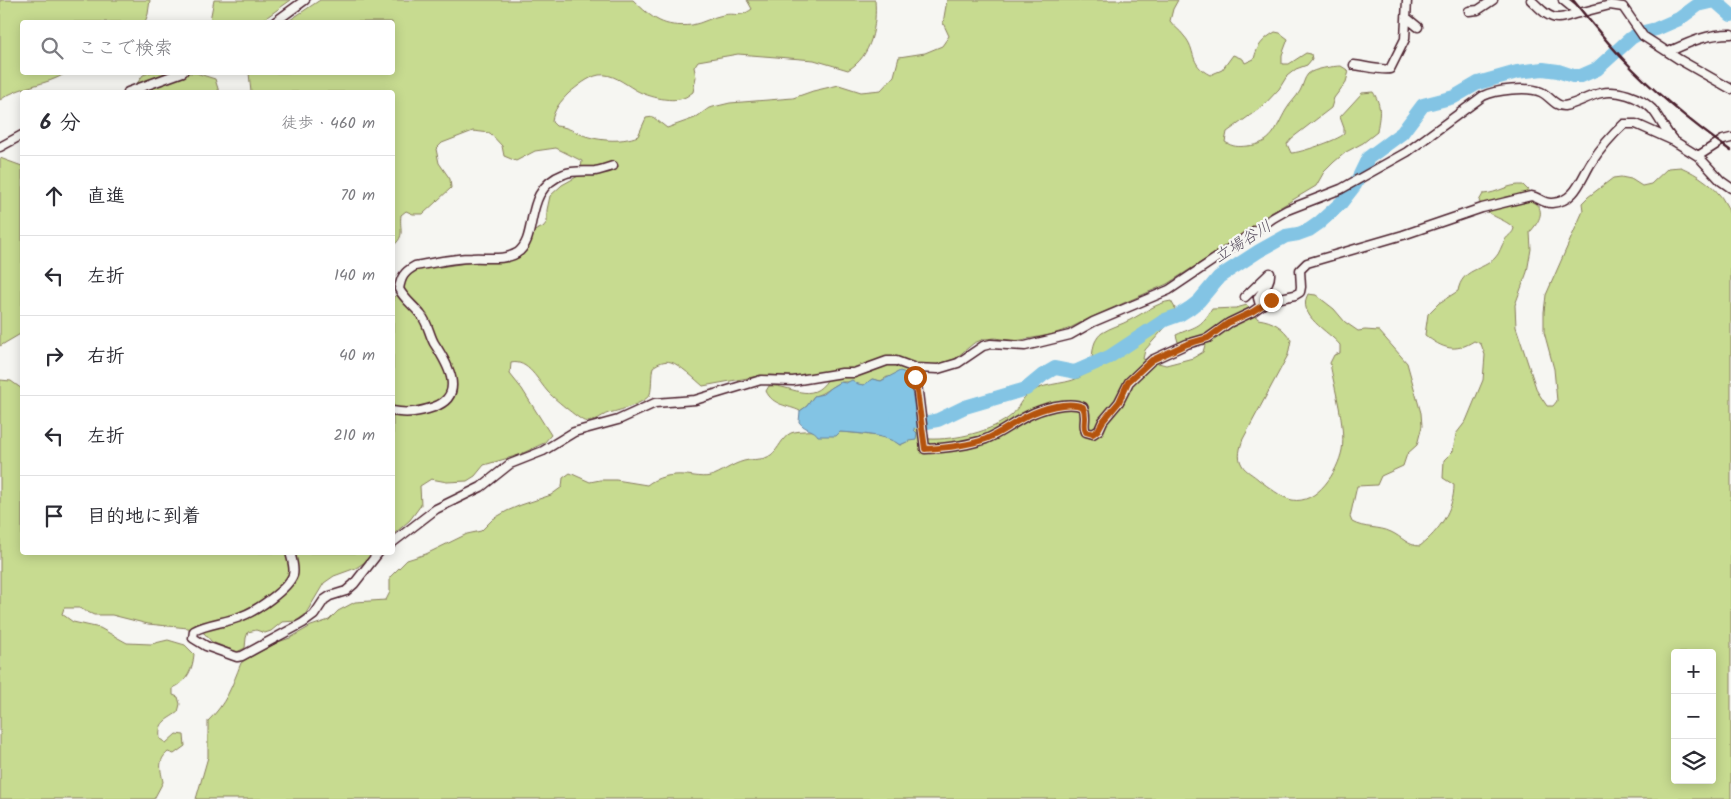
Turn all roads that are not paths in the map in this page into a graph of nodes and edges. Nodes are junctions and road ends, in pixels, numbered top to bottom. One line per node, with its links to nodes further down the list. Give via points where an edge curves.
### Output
1 (305, 0): 9 (street)
2 (1407, 0): 8 (street)
3 (1493, 0): 6 (street, via 1478,10)
4 (1531, 0): 7 (street, via 1554,18)
5 (1563, 0): 7 (street)
6 (1469, 11)
7 (1579, 13): 12 (street, via 1610,5 1623,7 1643,36)
8 (1407, 18): 10 (street); 13 (street, via 1404,39 1390,69)
9 (278, 20)
10 (1418, 27)
11 (1731, 34): 12 (street, via 1705,36)
12 (1668, 52): 15 (street)
13 (1354, 65)
14 (175, 75): 16 (street)
15 (1731, 89)
16 (134, 90)
17 (20, 136): 20 (street)
18 (1731, 138): 21 (street)
19 (1674, 141): 21 (street); 25 (street, via 1636,124 1624,124 1591,163 1576,191 1561,202 1549,204 1531,196 1316,259 1300,270 1300,292); 26 (street, via 1650,107 1625,94 1602,92 1559,106 1534,90 1490,92 1407,152 1341,189 1272,218 1169,290 1070,335 1025,346 991,344 949,367)
20 (0, 147)
21 (1698, 156): 23 (street)
22 (613, 166): 27 (street, via 563,174 546,185 537,199 525,242 521,250 511,256 471,258 406,270 398,289 422,315 443,355 452,384 443,403 422,411)
23 (1731, 188)
24 (1245, 297): 25 (street, via 1270,273 1258,298)
25 (1262, 305): 26 (street, via 1208,338 1152,360 1128,382 1119,402 1093,434 1084,429 1086,413 1083,407 1073,404 1027,416 986,439 961,446 925,449)
26 (915, 368): 28 (street, via 887,360 854,373 794,382 761,380 695,400 655,403 618,420 574,432 543,451 510,464 481,487 436,509)
27 (395, 411)
28 (395, 541)
29 (291, 555): 30 (street, via 294,574 290,583 252,611 202,627 194,631 193,638 206,646 242,656 303,623 324,600 354,584)
30 (377, 555)

